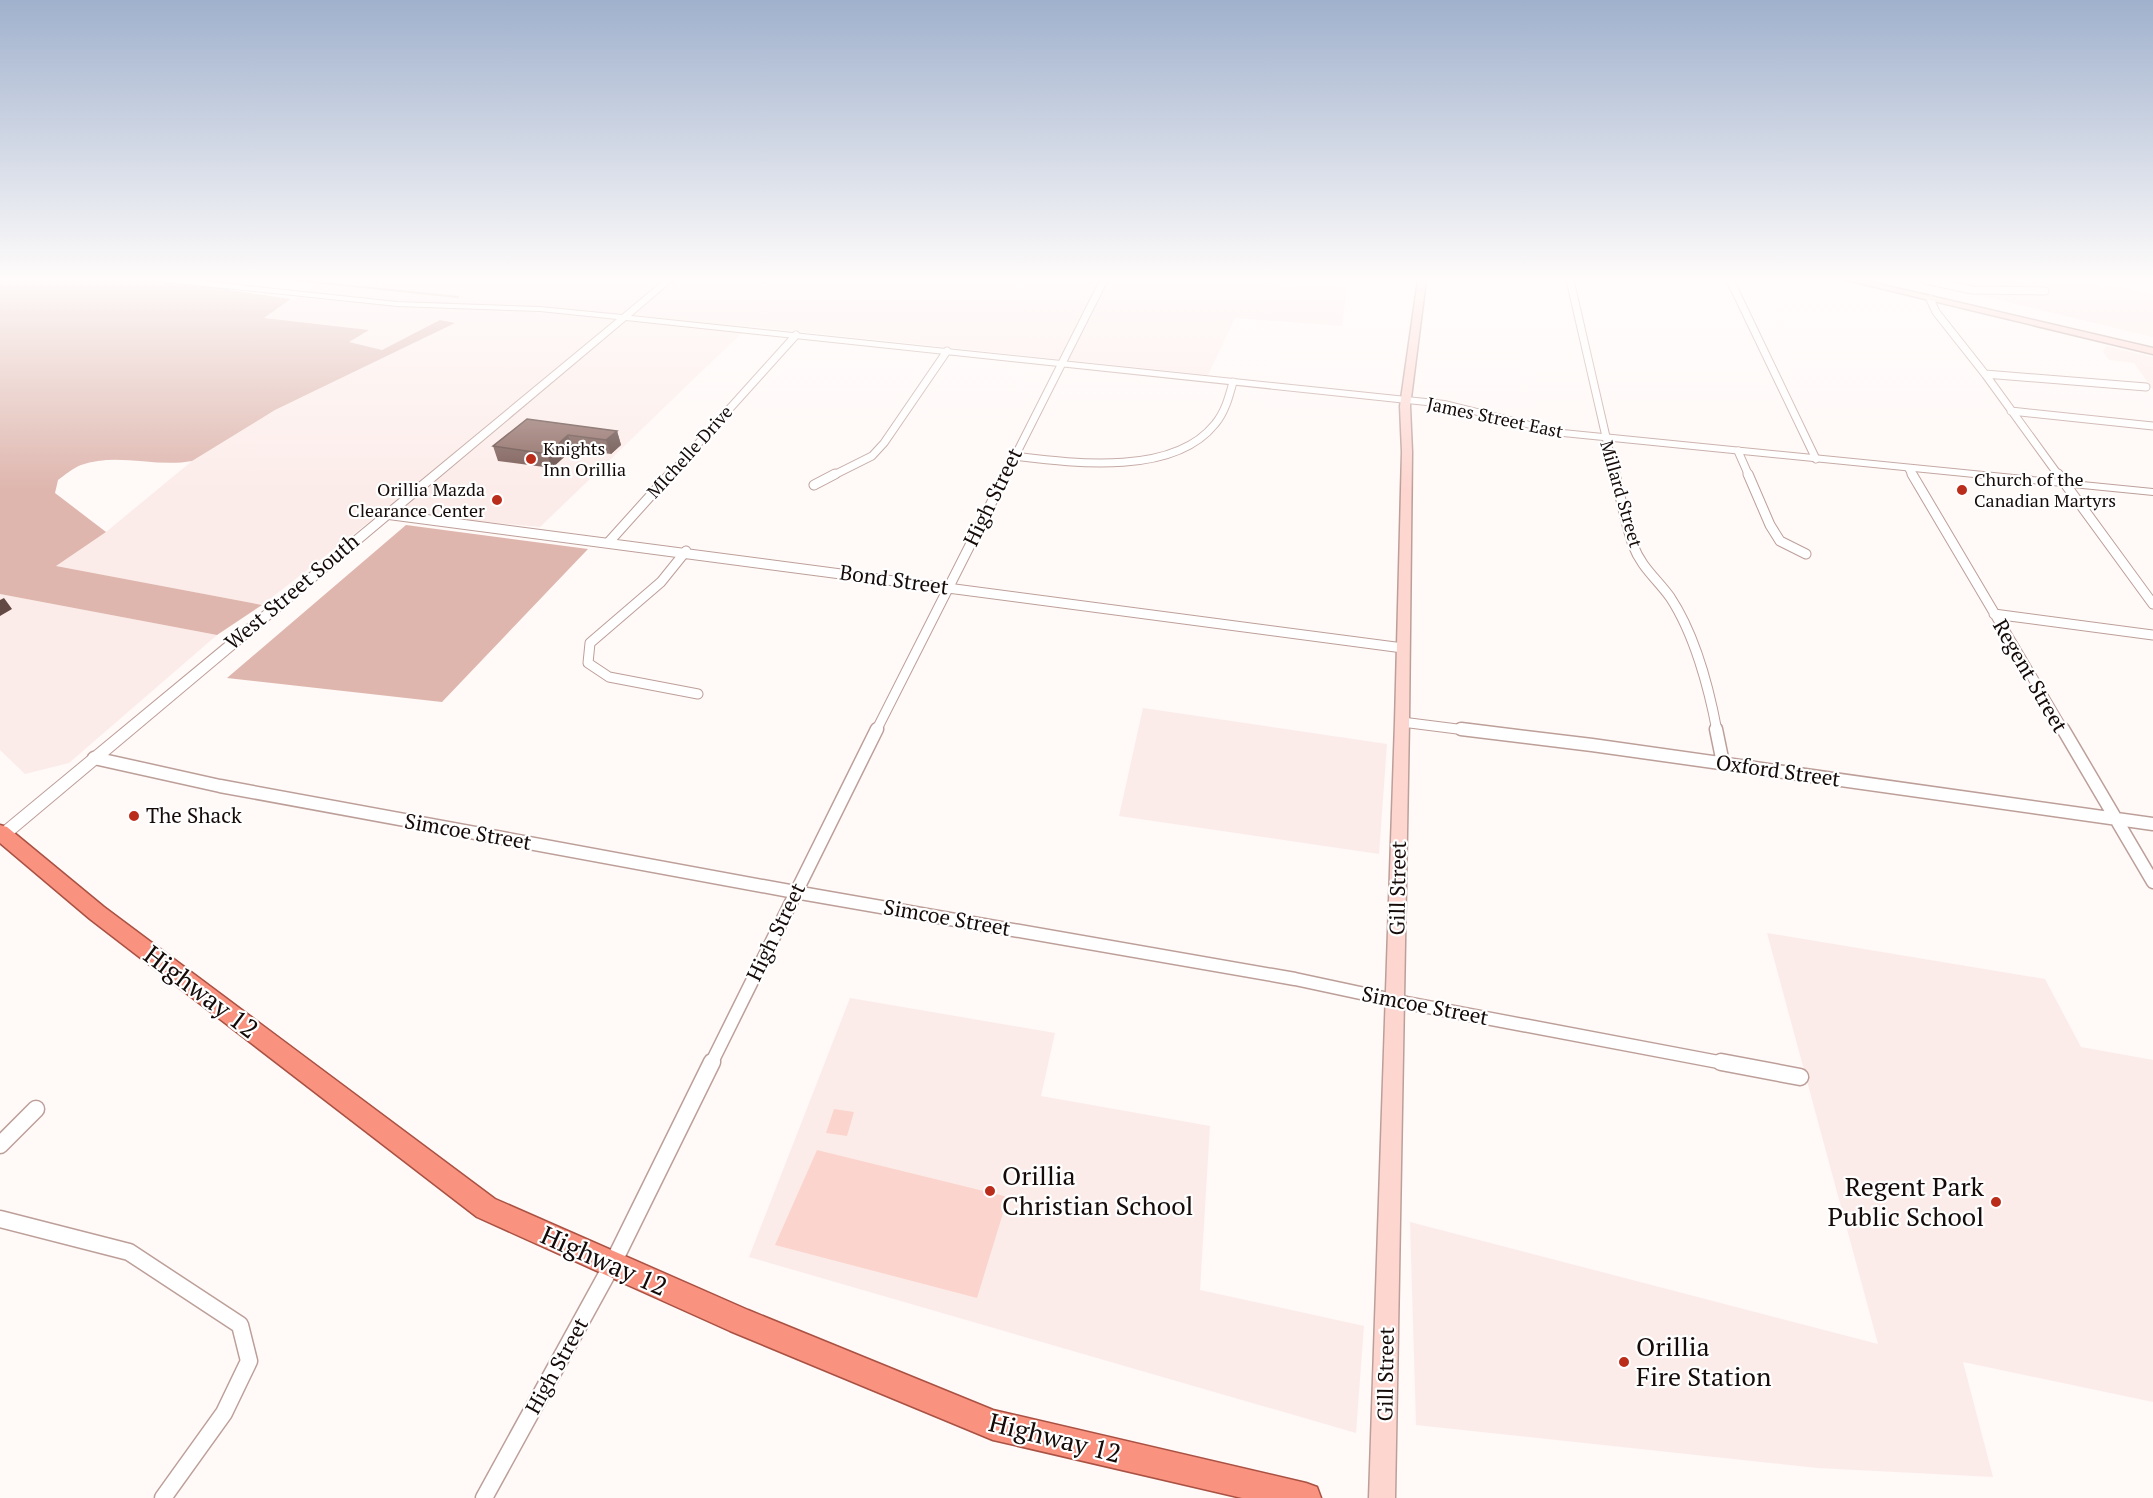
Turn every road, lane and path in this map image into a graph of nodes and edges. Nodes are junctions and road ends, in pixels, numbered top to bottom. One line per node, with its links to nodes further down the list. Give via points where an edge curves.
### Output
1 (584, 350): 25 (street, West Street South)
2 (783, 350): 26 (street, MIchelle Drive)
3 (937, 350): 9 (street, James Street East)
4 (1069, 350): 10 (street, High Street)
5 (1412, 350): 14 (main road, Gill Street)
6 (1586, 350): 17 (street, Millard Street)
7 (1764, 350): 20 (street)
8 (1965, 350): 11 (street)
9 (947, 351): 10 (street, James Street East); 23 (street, via 872,456)
10 (1062, 363): 12 (street, James Street East); 19 (street, High Street)
11 (1984, 374): 13 (street); 15 (street)
12 (1233, 382): 14 (street, James Street East); 19 (street, via 1212,430 1170,455 1107,466)
13 (2146, 387)
14 (1405, 400): 17 (street, James Street East, via 1470,409 1543,429); 33 (main road, Gill Street)
15 (2012, 411): 16 (street); 22 (street)
16 (2153, 426)
17 (1605, 437): 18 (street, James Street East); 37 (street, Millard Street, via 1633,546 1646,571 1669,596 1686,625 1712,706)
18 (1738, 451): 20 (street, James Street East); 28 (street, via 1780,541)
19 (1013, 456): 29 (street, High Street)
20 (1816, 459): 21 (street, James Street East)
21 (1909, 469): 22 (street, James Street East); 31 (street, Regent Street)
22 (2065, 483): 24 (street, James Street East); 30 (street)
23 (814, 485)
24 (2153, 492)
25 (385, 514): 26 (street, Bond Street); 36 (street, West Street South)
26 (608, 543): 27 (street, Bond Street)
27 (686, 551): 29 (street, Bond Street); 34 (street, via 661,582 590,643 588,663 609,677)
28 (1806, 554)
29 (949, 587): 33 (street, Bond Street); 42 (street, High Street)
30 (2153, 604)
31 (1994, 614): 32 (street); 38 (street, Regent Street)
32 (2153, 634)
33 (1403, 648): 35 (main road, Gill Street)
34 (698, 694)
35 (1402, 722): 37 (street, Oxford Street); 43 (main road, Gill Street)
36 (94, 758): 40 (street, West Street South); 42 (street, Simcoe Street, via 220,786)
37 (1723, 764): 38 (street, Oxford Street)
38 (2114, 818): 39 (street, Oxford Street); 41 (street, Regent Street)
39 (2153, 824)
40 (1, 835): 48 (highway, Highway 12, via 97,913 486,1208)
41 (2153, 882)
42 (795, 892): 43 (street, Simcoe Street); 48 (street, High Street)
43 (1395, 1001): 44 (street, Simcoe Street); 52 (main road, Gill Street)
44 (1800, 1077)
45 (36, 1109): 46 (street)
46 (0, 1145)
47 (0, 1219): 49 (street, via 129,1252 240,1325 249,1361 224,1413)
48 (612, 1265): 50 (street, High Street); 51 (highway, Highway 12, via 993,1425)
49 (163, 1498)
50 (484, 1498)
51 (1306, 1498)
52 (1382, 1498)

